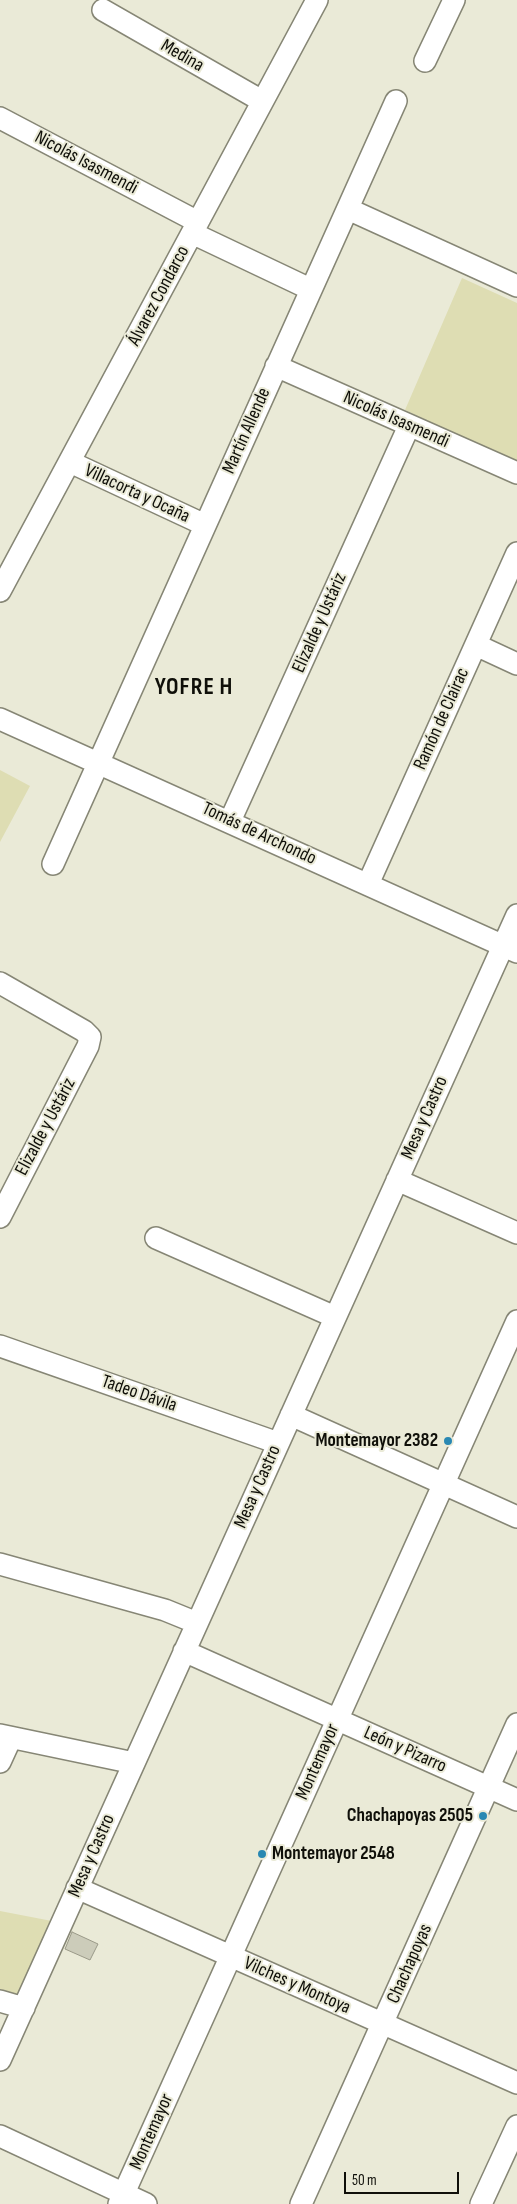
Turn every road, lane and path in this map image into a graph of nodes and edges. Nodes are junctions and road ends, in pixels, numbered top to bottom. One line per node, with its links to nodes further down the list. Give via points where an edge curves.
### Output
1 (317, 0): 5 (street, Álvarez Condarco)
2 (454, 0): 4 (street)
3 (103, 10): 5 (street, Medina)
4 (425, 62)
5 (262, 101): 9 (street, Álvarez Condarco)
6 (396, 101): 8 (street, Martín Allende)
7 (0, 118): 9 (street, Nicolás Isasmendi)
8 (348, 209): 10 (street); 11 (street, Martín Allende)
9 (195, 227): 11 (street, Nicolás Isasmendi); 14 (street, Álvarez Condarco)
10 (517, 286)
11 (310, 289): 12 (street, Martín Allende)
12 (276, 366): 13 (street, Nicolás Isasmendi); 16 (street, Martín Allende)
13 (410, 426): 15 (street, Nicolás Isasmendi); 23 (street, Elizalde y Ustáriz)
14 (70, 462): 16 (street, Villacorta y Ocaña); 18 (street, Álvarez Condarco)
15 (517, 473)
16 (205, 525): 22 (street, Martín Allende)
17 (517, 553): 19 (street, Ramón de Clairac)
18 (0, 592)
19 (476, 645): 20 (street); 25 (street, Ramón de Clairac)
20 (517, 664)
21 (0, 719): 22 (street, Tomás de Archondo)
22 (100, 763): 23 (street, Tomás de Archondo); 24 (street, Martín Allende)
23 (230, 821): 25 (street, Tomás de Archondo)
24 (53, 864)
25 (368, 884): 27 (street, Tomás de Archondo)
26 (517, 915): 27 (street, Mesa y Castro)
27 (510, 948): 29 (street, Mesa y Castro)
28 (0, 983): 30 (street, Elizalde y Ustáriz, via 90,1037)
29 (397, 1180): 31 (street); 33 (street, Mesa y Castro)
30 (0, 1217)
31 (517, 1233)
32 (156, 1238): 33 (street)
33 (335, 1317): 36 (street, Mesa y Castro)
34 (517, 1320): 38 (street, Montemayor)
35 (0, 1346): 37 (street, Tadeo Dávila)
36 (291, 1415): 37 (street, Mesa y Castro); 38 (street)
37 (278, 1443): 41 (street, Mesa y Castro)
38 (444, 1484): 39 (street); 43 (street, Montemayor)
39 (517, 1517)
40 (0, 1564): 41 (street, via 165,1610)
41 (197, 1623): 42 (street, Mesa y Castro)
42 (184, 1651): 43 (street, León y Pizarro); 47 (street, Mesa y Castro)
43 (338, 1719): 48 (street, León y Pizarro); 51 (street, Montemayor)
44 (517, 1724): 48 (street, Chachapoyas)
45 (5, 1737): 46 (street); 47 (street)
46 (0, 1762)
47 (134, 1763): 50 (street, Mesa y Castro)
48 (488, 1787): 49 (street, León y Pizarro); 54 (street, Chachapoyas)
49 (517, 1800)
50 (77, 1888): 51 (street, Vilches y Montoya); 53 (street, Mesa y Castro)
51 (231, 1956): 54 (street, Vilches y Montoya); 59 (street, Montemayor)
52 (0, 2001): 53 (street)
53 (24, 2008): 55 (street, Mesa y Castro)
54 (383, 2024): 56 (street, Vilches y Montoya); 61 (street, Chachapoyas)
55 (0, 2060)
56 (517, 2083)
57 (517, 2126): 62 (street)
58 (0, 2136): 59 (street)
59 (121, 2199): 60 (street)
60 (146, 2204)
61 (301, 2204)
62 (481, 2204)

